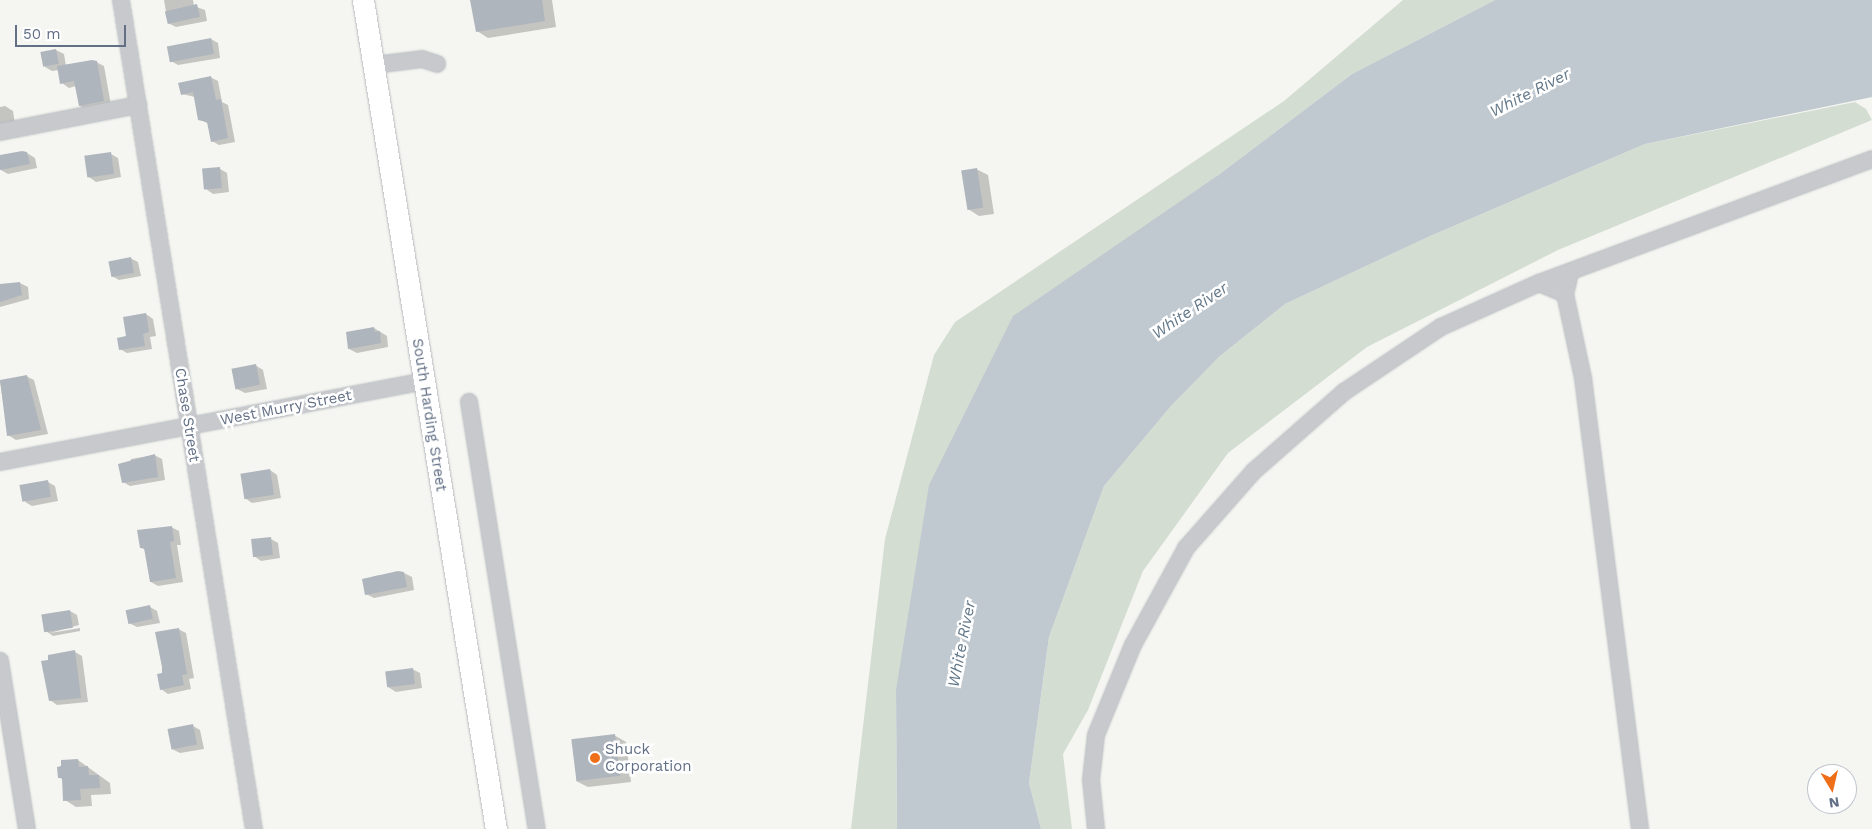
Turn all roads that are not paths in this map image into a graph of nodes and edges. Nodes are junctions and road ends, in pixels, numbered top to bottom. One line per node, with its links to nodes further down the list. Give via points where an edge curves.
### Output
1 (121, 0): 5 (street, Chase Street)
2 (363, 0): 4 (main road, South Harding Street)
3 (437, 64): 4 (street, via 422,59)
4 (374, 65): 11 (main road, South Harding Street)
5 (138, 105): 6 (street); 13 (street, Chase Street)
6 (0, 132)
7 (1872, 159): 8 (street)
8 (1570, 273): 9 (street); 10 (street)
9 (1539, 283): 10 (street); 20 (street, via 1441,327 1344,392 1254,471 1186,548 1133,645 1096,736 1090,780)
10 (1565, 294): 21 (street, via 1583,378)
11 (424, 381): 13 (street, West Murry Street); 18 (main road, South Harding Street)
12 (469, 402): 19 (street)
13 (189, 427): 14 (street, West Murry Street); 17 (street, Chase Street)
14 (0, 462)
15 (0, 661): 16 (street)
16 (27, 829)
17 (254, 829)
18 (496, 829)
19 (537, 829)
20 (1096, 829)
21 (1640, 829)

